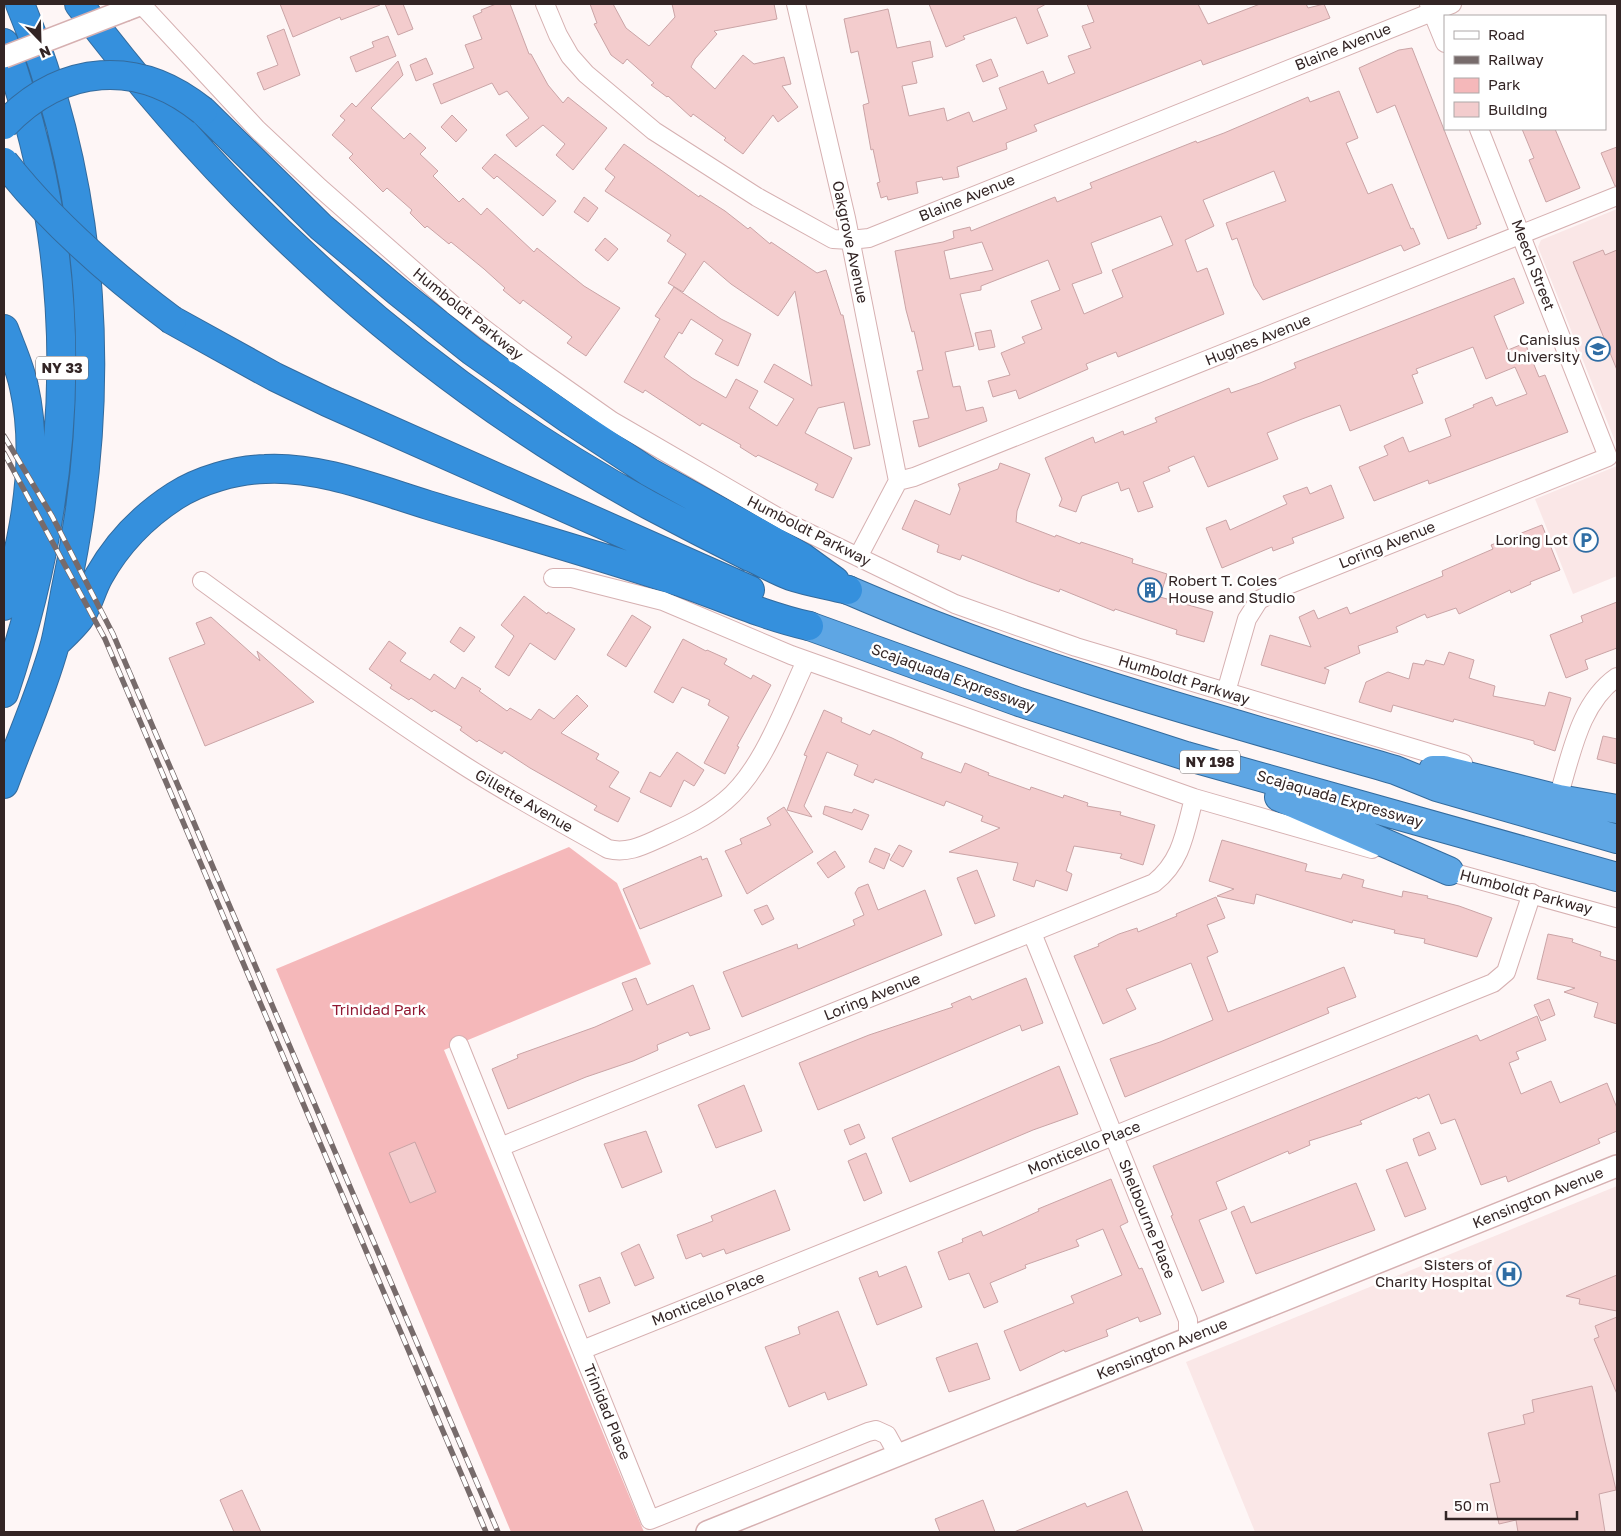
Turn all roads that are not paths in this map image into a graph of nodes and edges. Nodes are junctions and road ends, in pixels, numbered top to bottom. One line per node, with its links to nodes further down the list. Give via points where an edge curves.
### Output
1 (20, 4): 26 (highway, NY 33, via 45,72 67,150 80,215 89,290 91,370 86,468 76,541)
2 (80, 4): 23 (highway, via 152,96 278,232 365,310 442,371 551,446 664,513 790,576)
3 (545, 4): 16 (street, Blaine Avenue, via 570,56 630,113 757,197 833,239)
4 (798, 4): 16 (street, Oakgrove Avenue)
5 (1452, 4): 7 (street, Blaine Avenue)
6 (137, 6): 10 (street, bridge); 20 (street, Humboldt Parkway, via 256,129 453,305 498,340 612,421 786,522)
7 (1431, 8): 8 (street); 16 (street, Blaine Avenue, via 869,238)
8 (1444, 40)
9 (4, 43): 30 (highway, NY 33, via 46,194 56,265 62,361 60,432 53,495 35,585)
10 (4, 57)
11 (4, 125): 23 (highway, bridge, via 30,100 46,90 100,75 155,82 181,94 203,111 321,227 472,350 649,472 802,557)
12 (1479, 130): 15 (street, Meech Street)
13 (4, 162): 25 (highway, bridge, via 76,242 172,320 327,402 786,606)
14 (1617, 196): 15 (street, Hughes Avenue)
15 (1521, 234): 18 (street, Meech Street); 19 (street, Hughes Avenue)
16 (850, 240): 19 (street, Oakgrove Avenue)
17 (4, 329): 24 (highway, via 24,386 30,450 24,522)
18 (1608, 457): 29 (street, Loring Avenue, via 1288,585 1259,600 1248,619)
19 (898, 481): 20 (street)
20 (858, 557): 29 (street, Humboldt Parkway, via 955,604 1076,647)
21 (553, 578): 27 (street, Humboldt Parkway, via 572,578 663,601)
22 (202, 581): 27 (street, Gillette Avenue, via 362,698 457,762 521,802 608,849 621,852 678,830 726,800 759,758)
23 (848, 590): 32 (highway, via 973,641 1099,684)
24 (4, 606)
25 (809, 626): 26 (highway, via 780,620 646,572 357,484 297,470 265,469 235,472 204,482 151,513 110,559 80,618); 31 (highway, Scajaquada Expressway / NY 198, via 1019,702)
26 (55, 644): 33 (highway, NY 33)
27 (806, 661): 35 (street, Humboldt Parkway)
28 (1617, 677): 34 (street, via 1596,697 1585,715)
29 (1226, 692): 34 (street, Humboldt Parkway)
30 (4, 693)
31 (1186, 756): 38 (highway); 39 (highway, Scajaquada Expressway / NY 198)
32 (1395, 770): 36 (highway, via 1444,770 1559,799); 37 (highway, via 1437,787)
33 (4, 784)
34 (1560, 791): 36 (street, Humboldt Parkway)
35 (1194, 798): 38 (street, Humboldt Parkway); 42 (street, Loring Avenue, via 1178,856 1163,876 1154,883)
36 (1617, 809)
37 (1617, 839)
38 (1449, 871): 40 (street, Humboldt Parkway)
39 (1617, 877)
40 (1532, 893): 41 (street, Humboldt Parkway); 44 (street, Monticello Place, via 1508,968 1498,980)
41 (1617, 918)
42 (1032, 933): 44 (street, Shelbourne Place); 45 (street, Loring Avenue)
43 (459, 1044): 45 (street, Trinidad Place)
44 (1114, 1136): 47 (street, Shelbourne Place, via 1188,1320); 48 (street, Monticello Place)
45 (500, 1147): 48 (street, Trinidad Place)
46 (1617, 1166): 47 (street, Kensington Avenue)
47 (1188, 1339): 49 (street, Kensington Avenue)
48 (582, 1350): 49 (street, Trinidad Place, via 650,1520 868,1432 876,1430 887,1435)
49 (898, 1456): 50 (street, Kensington Avenue)
50 (707, 1532)

